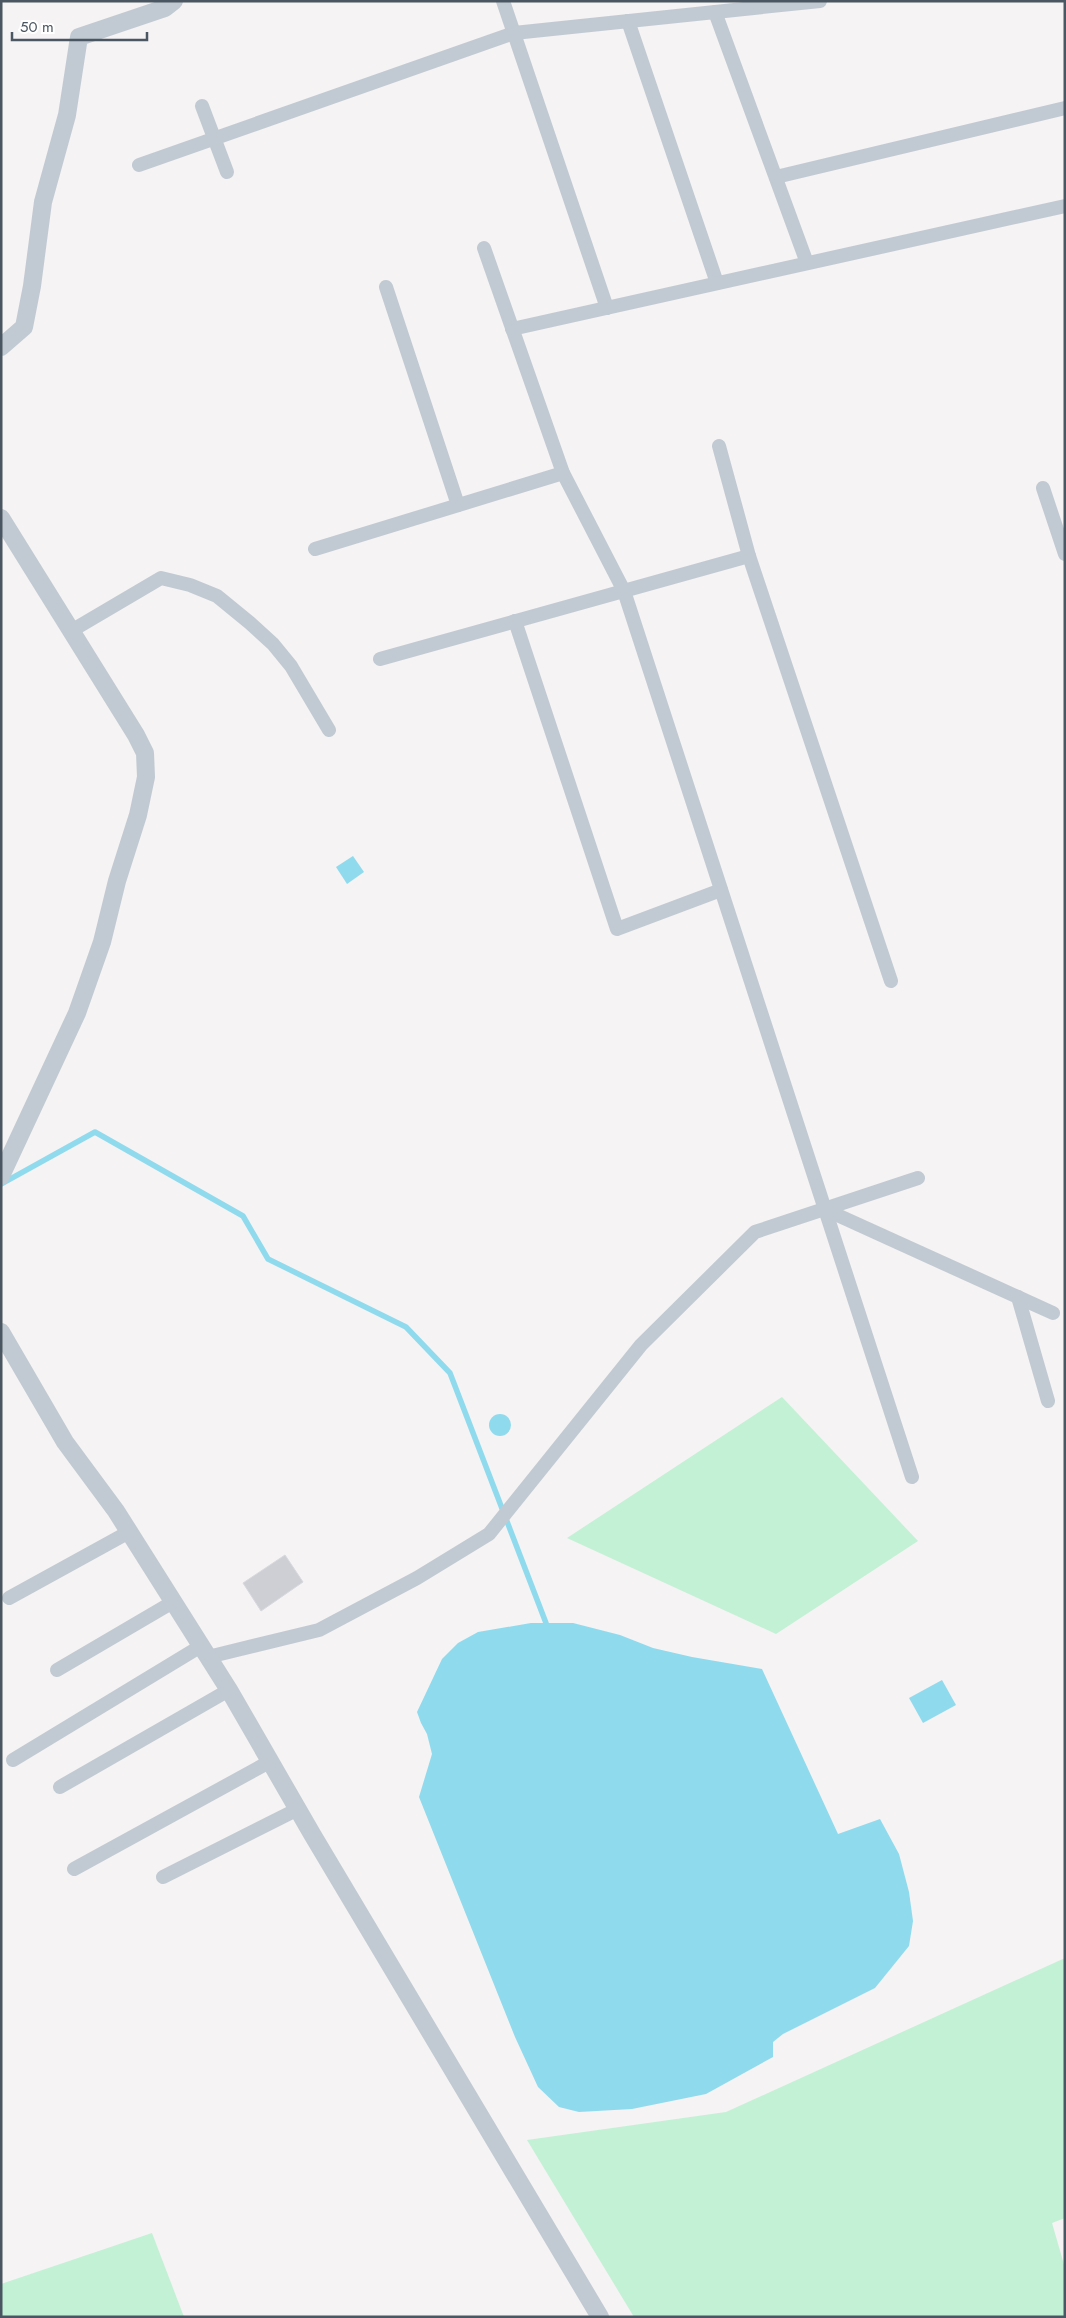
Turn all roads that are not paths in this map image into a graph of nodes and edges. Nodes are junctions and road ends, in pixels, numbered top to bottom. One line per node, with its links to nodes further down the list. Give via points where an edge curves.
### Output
1 (174, 1): 20 (street, via 164,8 79,36 67,115 43,202 24,327)
2 (503, 1): 6 (street)
3 (820, 1): 4 (street)
4 (715, 12): 5 (street); 12 (street)
5 (628, 21): 6 (street); 16 (street)
6 (514, 33): 9 (street); 18 (street)
7 (202, 106): 9 (street)
8 (1065, 108): 12 (street)
9 (214, 138): 10 (street); 11 (street)
10 (139, 165)
11 (227, 172)
12 (776, 176): 15 (street)
13 (1065, 206): 15 (street)
14 (484, 248): 19 (street)
15 (807, 263): 16 (street)
16 (717, 284): 18 (street)
17 (386, 287): 24 (street)
18 (607, 308): 19 (street)
19 (512, 329): 22 (street)
20 (1, 347)
21 (719, 446): 28 (street)
22 (563, 474): 24 (street); 29 (street)
23 (1043, 488): 27 (street)
24 (458, 505): 26 (street)
25 (1, 518): 31 (street)
26 (315, 549)
27 (1065, 554)
28 (749, 556): 29 (street); 35 (street)
29 (624, 591): 30 (street); 34 (street)
30 (515, 621): 32 (street); 34 (street, via 617,929)
31 (71, 631): 33 (street, via 161,578 190,585 217,596 273,644 291,666); 36 (street, via 136,735 145,753 146,777 102,942 77,1013)
32 (380, 659)
33 (330, 730)
34 (721, 890): 38 (street)
35 (891, 980)
36 (1, 1176)
37 (918, 1178): 38 (street)
38 (824, 1209): 39 (street); 43 (street); 47 (street, via 755,1232 641,1345 489,1534 319,1630)
39 (1018, 1297): 40 (street); 42 (street)
40 (1052, 1313)
41 (1, 1332): 44 (street, via 65,1442)
42 (1048, 1401)
43 (912, 1477)
44 (129, 1532): 45 (street); 46 (street)
45 (9, 1598)
46 (173, 1602): 47 (street); 48 (street)
47 (205, 1652): 49 (street); 50 (street)
48 (57, 1670)
49 (229, 1690): 51 (street); 52 (street)
50 (13, 1760)
51 (271, 1761): 53 (street); 54 (street)
52 (60, 1786)
53 (298, 1809): 55 (street); 56 (street)
54 (74, 1869)
55 (163, 1876)
56 (600, 2317)

